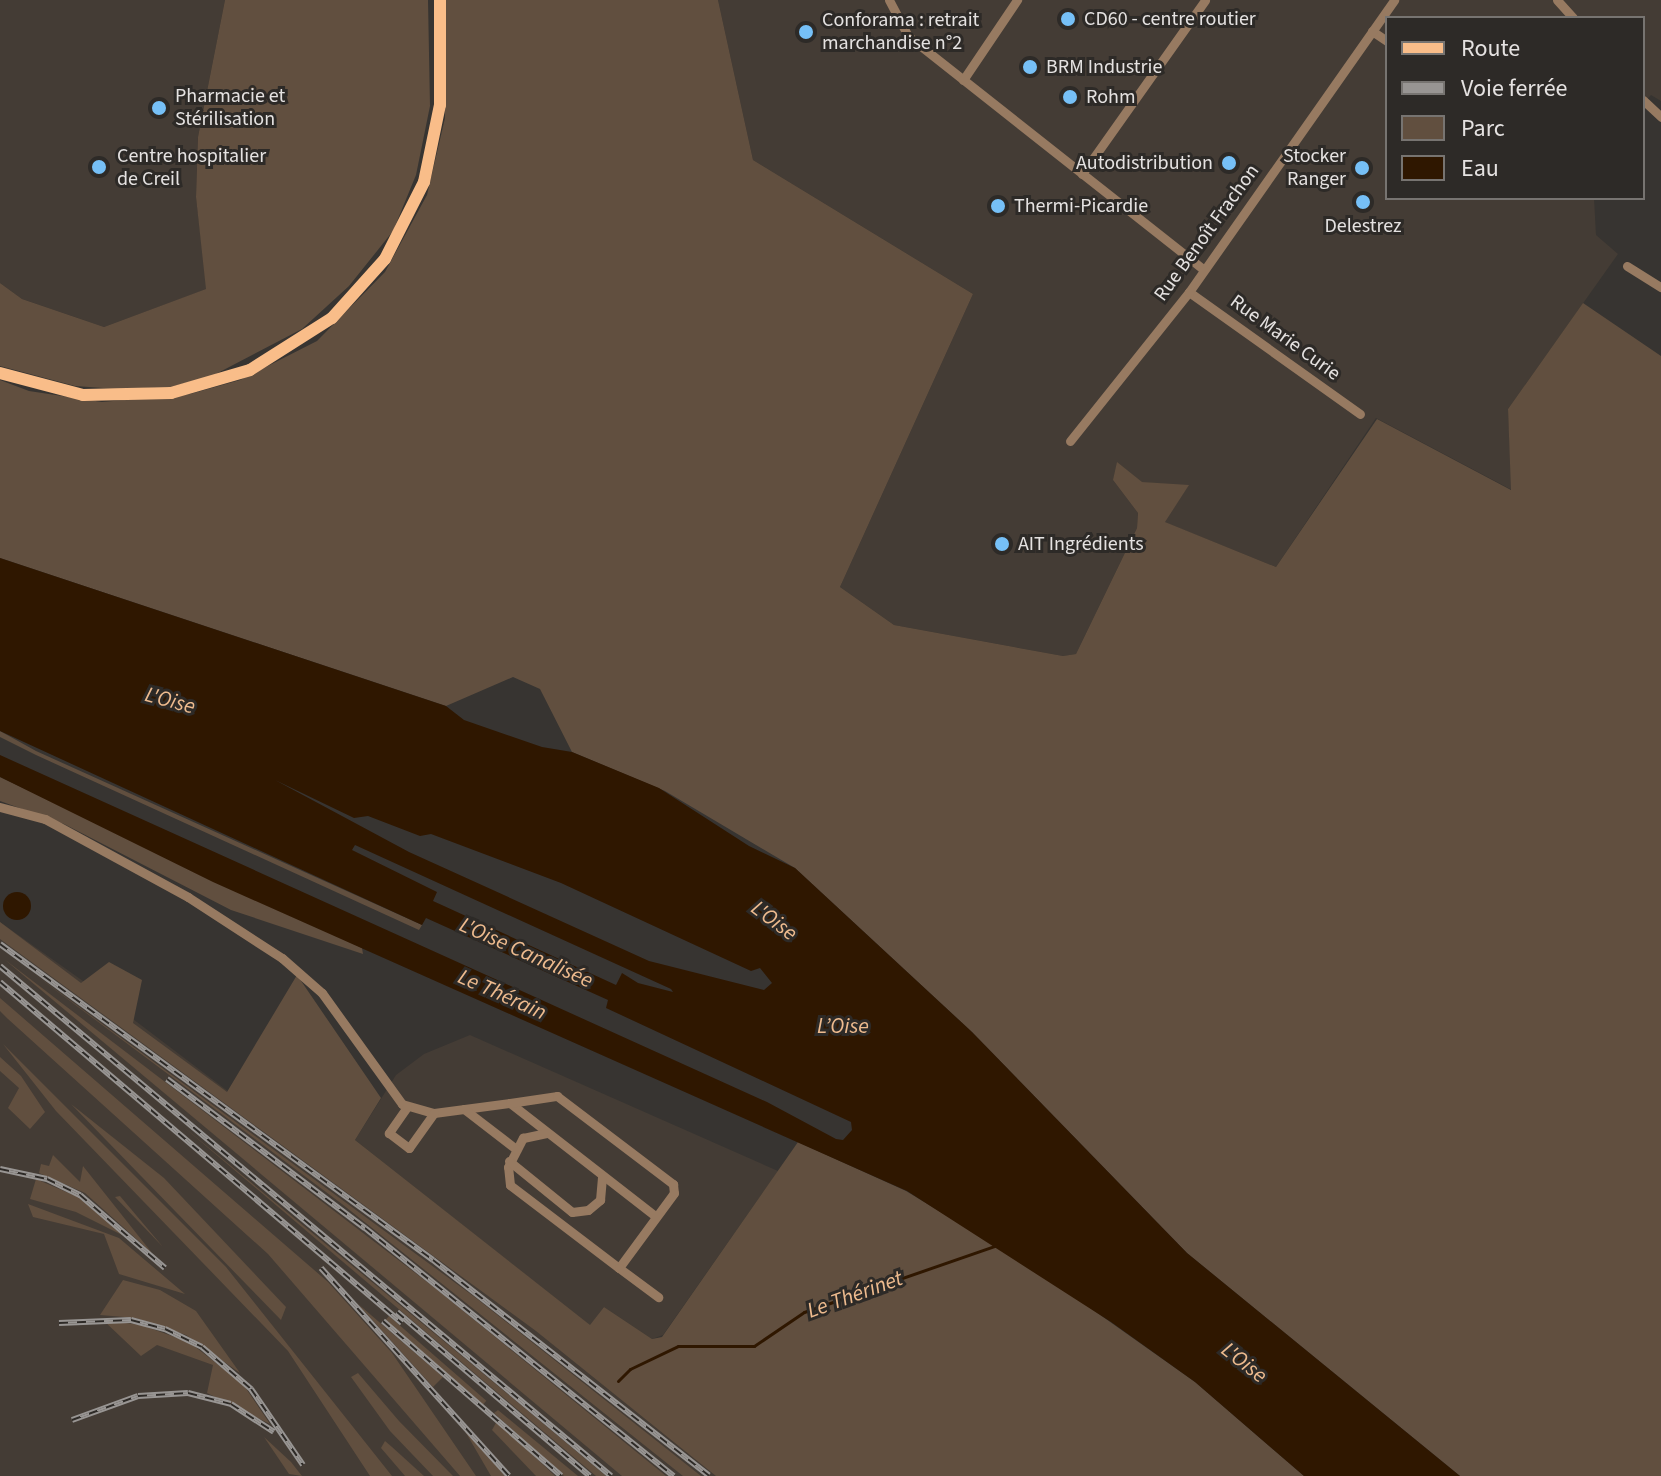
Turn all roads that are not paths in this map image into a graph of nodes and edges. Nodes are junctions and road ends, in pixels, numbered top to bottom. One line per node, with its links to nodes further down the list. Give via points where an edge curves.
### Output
1 (440, 0): 19 (main road, via 440,105 424,182 385,259 332,318 250,370 171,393 83,395)
2 (889, 0): 11 (street, via 904,32)
3 (1017, 0): 11 (street)
4 (1205, 0): 14 (street)
5 (1378, 0): 7 (street)
6 (1557, 0): 8 (street)
7 (1391, 4): 9 (street, Rue Benoît Frachon)
8 (1571, 16)
9 (1372, 31): 10 (street); 16 (street, Rue Benoît Frachon)
10 (1385, 40)
11 (963, 80): 14 (street)
12 (1645, 102): 13 (street)
13 (1661, 117)
14 (1082, 174): 16 (street)
15 (1627, 266): 17 (street)
16 (1204, 270): 18 (street, Rue Benoît Frachon)
17 (1661, 287)
18 (1189, 292): 20 (street, Rue Marie Curie); 21 (street, Rue Benoît Frachon)
19 (0, 373)
20 (1360, 414)
21 (1070, 441)
22 (0, 807): 24 (street, via 45,819 188,897 282,958 322,993 386,1088)
23 (510, 1103): 25 (street); 27 (street); 31 (street, via 557,1096 671,1182 674,1193)
24 (407, 1107): 26 (street); 26 (street, via 389,1133 409,1148)
25 (464, 1109): 26 (street); 28 (street)
26 (434, 1113)
27 (548, 1133): 28 (street, via 529,1134); 30 (street)
28 (516, 1149): 29 (street)
29 (509, 1161): 30 (street, via 572,1212 588,1210 600,1200); 32 (street, via 510,1185)
30 (602, 1176): 31 (street)
31 (655, 1216): 32 (street)
32 (619, 1268): 33 (street)
33 (658, 1297)

